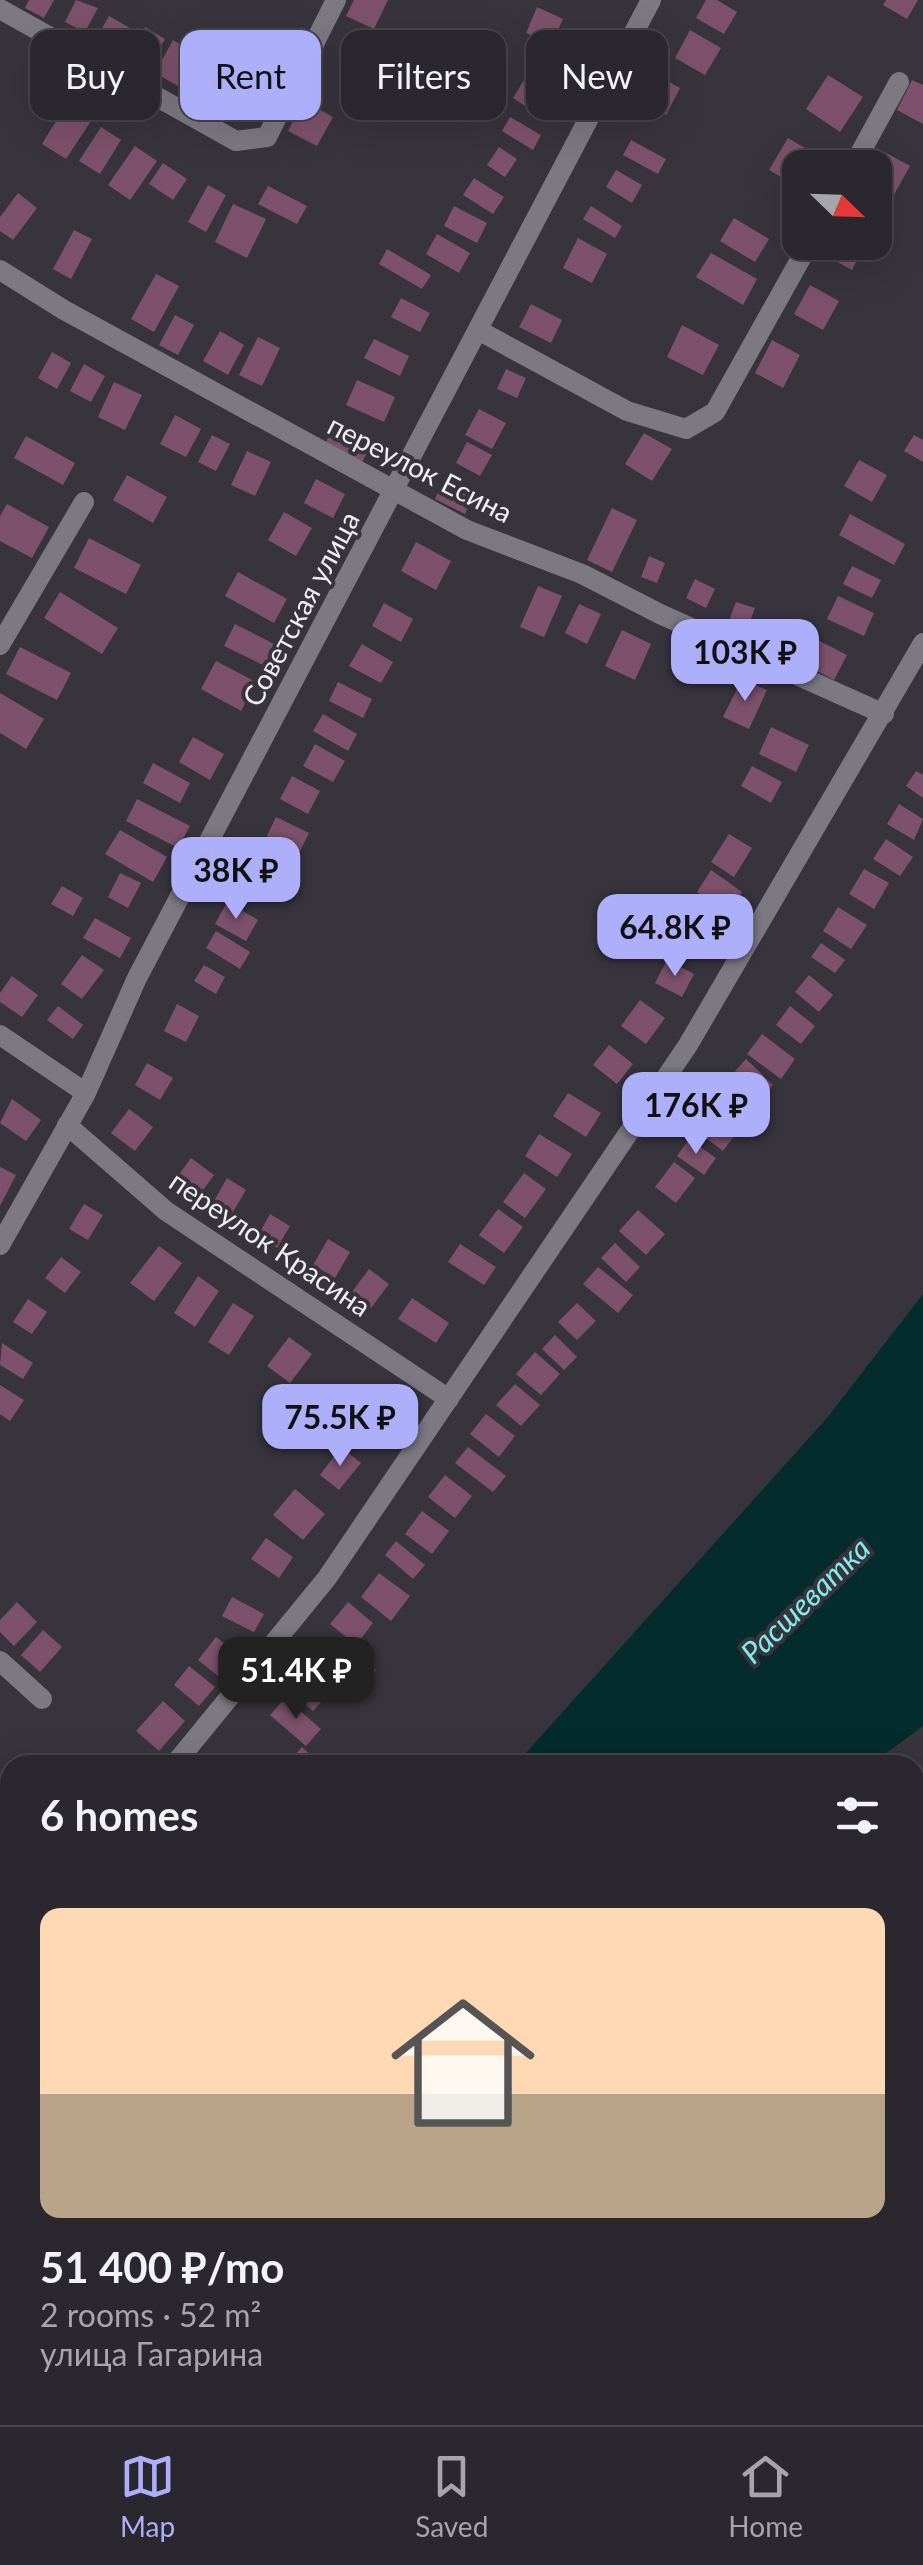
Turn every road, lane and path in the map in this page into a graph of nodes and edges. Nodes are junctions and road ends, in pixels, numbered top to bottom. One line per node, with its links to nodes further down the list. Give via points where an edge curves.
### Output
1 (336, 0): 3 (street, via 267,137 236,141)
2 (651, 0): 8 (street, Советская улица)
3 (0, 9)
4 (899, 82): 5 (street)
5 (862, 150)
6 (800, 260): 8 (street, via 716,412 686,429 627,411)
7 (0, 270): 9 (street, переулок Есина)
8 (478, 330): 9 (street, Советская улица)
9 (396, 491): 13 (street, переулок Есина, via 467,530 582,574); 15 (street, Советская улица, via 137,978)
10 (84, 502): 12 (street)
11 (923, 643): 13 (street)
12 (0, 644)
13 (884, 714): 18 (street, via 688,1045)
14 (0, 1035): 15 (street)
15 (86, 1093): 16 (street, Советская улица)
16 (67, 1124): 17 (street, Советская улица); 18 (street, переулок Красина, via 166,1210)
17 (0, 1245)
18 (449, 1399): 21 (street, via 327,1578)
19 (0, 1661): 20 (street)
20 (42, 1699)
21 (182, 1755)

